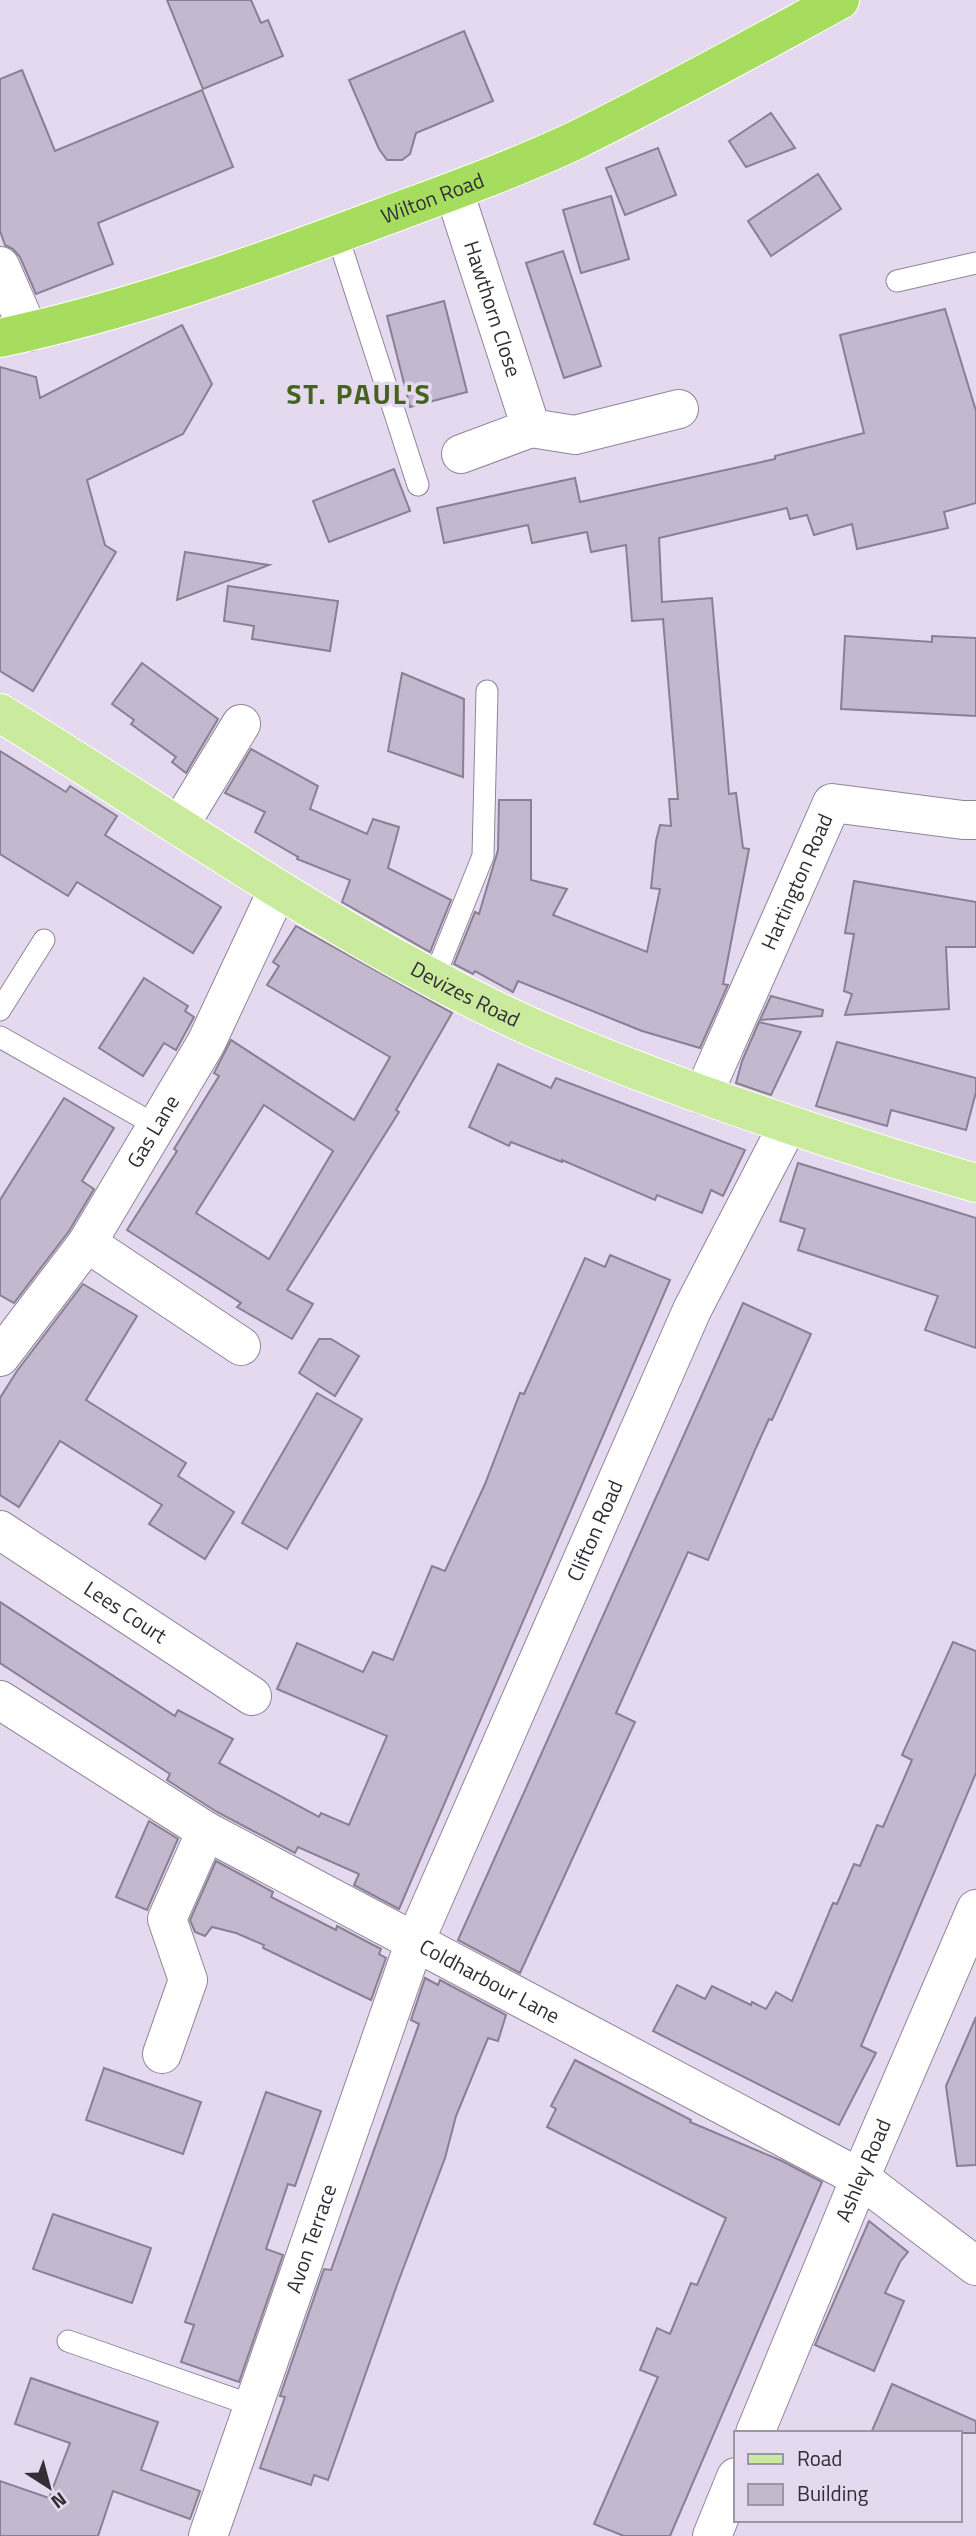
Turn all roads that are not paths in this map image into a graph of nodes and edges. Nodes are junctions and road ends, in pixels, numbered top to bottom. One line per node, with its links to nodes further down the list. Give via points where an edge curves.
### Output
1 (840, 0): 2 (highway, Wilton Road)
2 (795, 11): 3 (highway, Wilton Road, via 572,142)
3 (454, 191): 4 (highway, Wilton Road); 10 (street, Hawthorn Close)
4 (337, 234): 8 (highway, Wilton Road, via 113,310); 12 (lane)
5 (976, 263): 7 (lane)
6 (0, 266): 8 (street)
7 (897, 281)
8 (14, 335)
9 (679, 409): 10 (street, via 575,435)
10 (531, 428): 11 (street)
11 (461, 454)
12 (418, 485)
13 (486, 691): 20 (lane, via 483,856)
14 (0, 713): 17 (main road, Devizes Road)
15 (241, 724): 17 (street)
16 (976, 820): 23 (street, Hartington Road, via 832,803)
17 (179, 826): 18 (main road, Devizes Road)
18 (278, 890): 20 (main road, Devizes Road); 25 (street, Gas Lane, via 206,1043)
19 (44, 940): 21 (lane)
20 (434, 978): 23 (main road, Devizes Road, via 548,1034)
21 (0, 1010)
22 (0, 1037): 25 (lane)
23 (703, 1095): 24 (main road, Devizes Road)
24 (788, 1125): 26 (main road, Devizes Road); 35 (street, Clifton Road, via 692,1310)
25 (157, 1126): 27 (street, Gas Lane)
26 (976, 1183)
27 (87, 1243): 28 (street, Gas Lane); 29 (street)
28 (4, 1344)
29 (241, 1346)
30 (0, 1530): 31 (street, Lees Court)
31 (252, 1696)
32 (0, 1700): 33 (street, Coldharbour Lane)
33 (206, 1831): 35 (street, Coldharbour Lane); 36 (street, via 167,1919 188,1980)
34 (976, 1909): 37 (street, Ashley Road)
35 (415, 1941): 37 (street, Coldharbour Lane); 40 (street, Avon Terrace)
36 (162, 2054)
37 (860, 2178): 38 (street, Coldharbour Lane); 41 (street, Ashley Road)
38 (976, 2266)
39 (68, 2341): 40 (lane)
40 (254, 2406): 43 (street, Avon Terrace)
41 (756, 2431)
42 (734, 2482): 44 (street)
43 (208, 2536)
44 (712, 2536)

